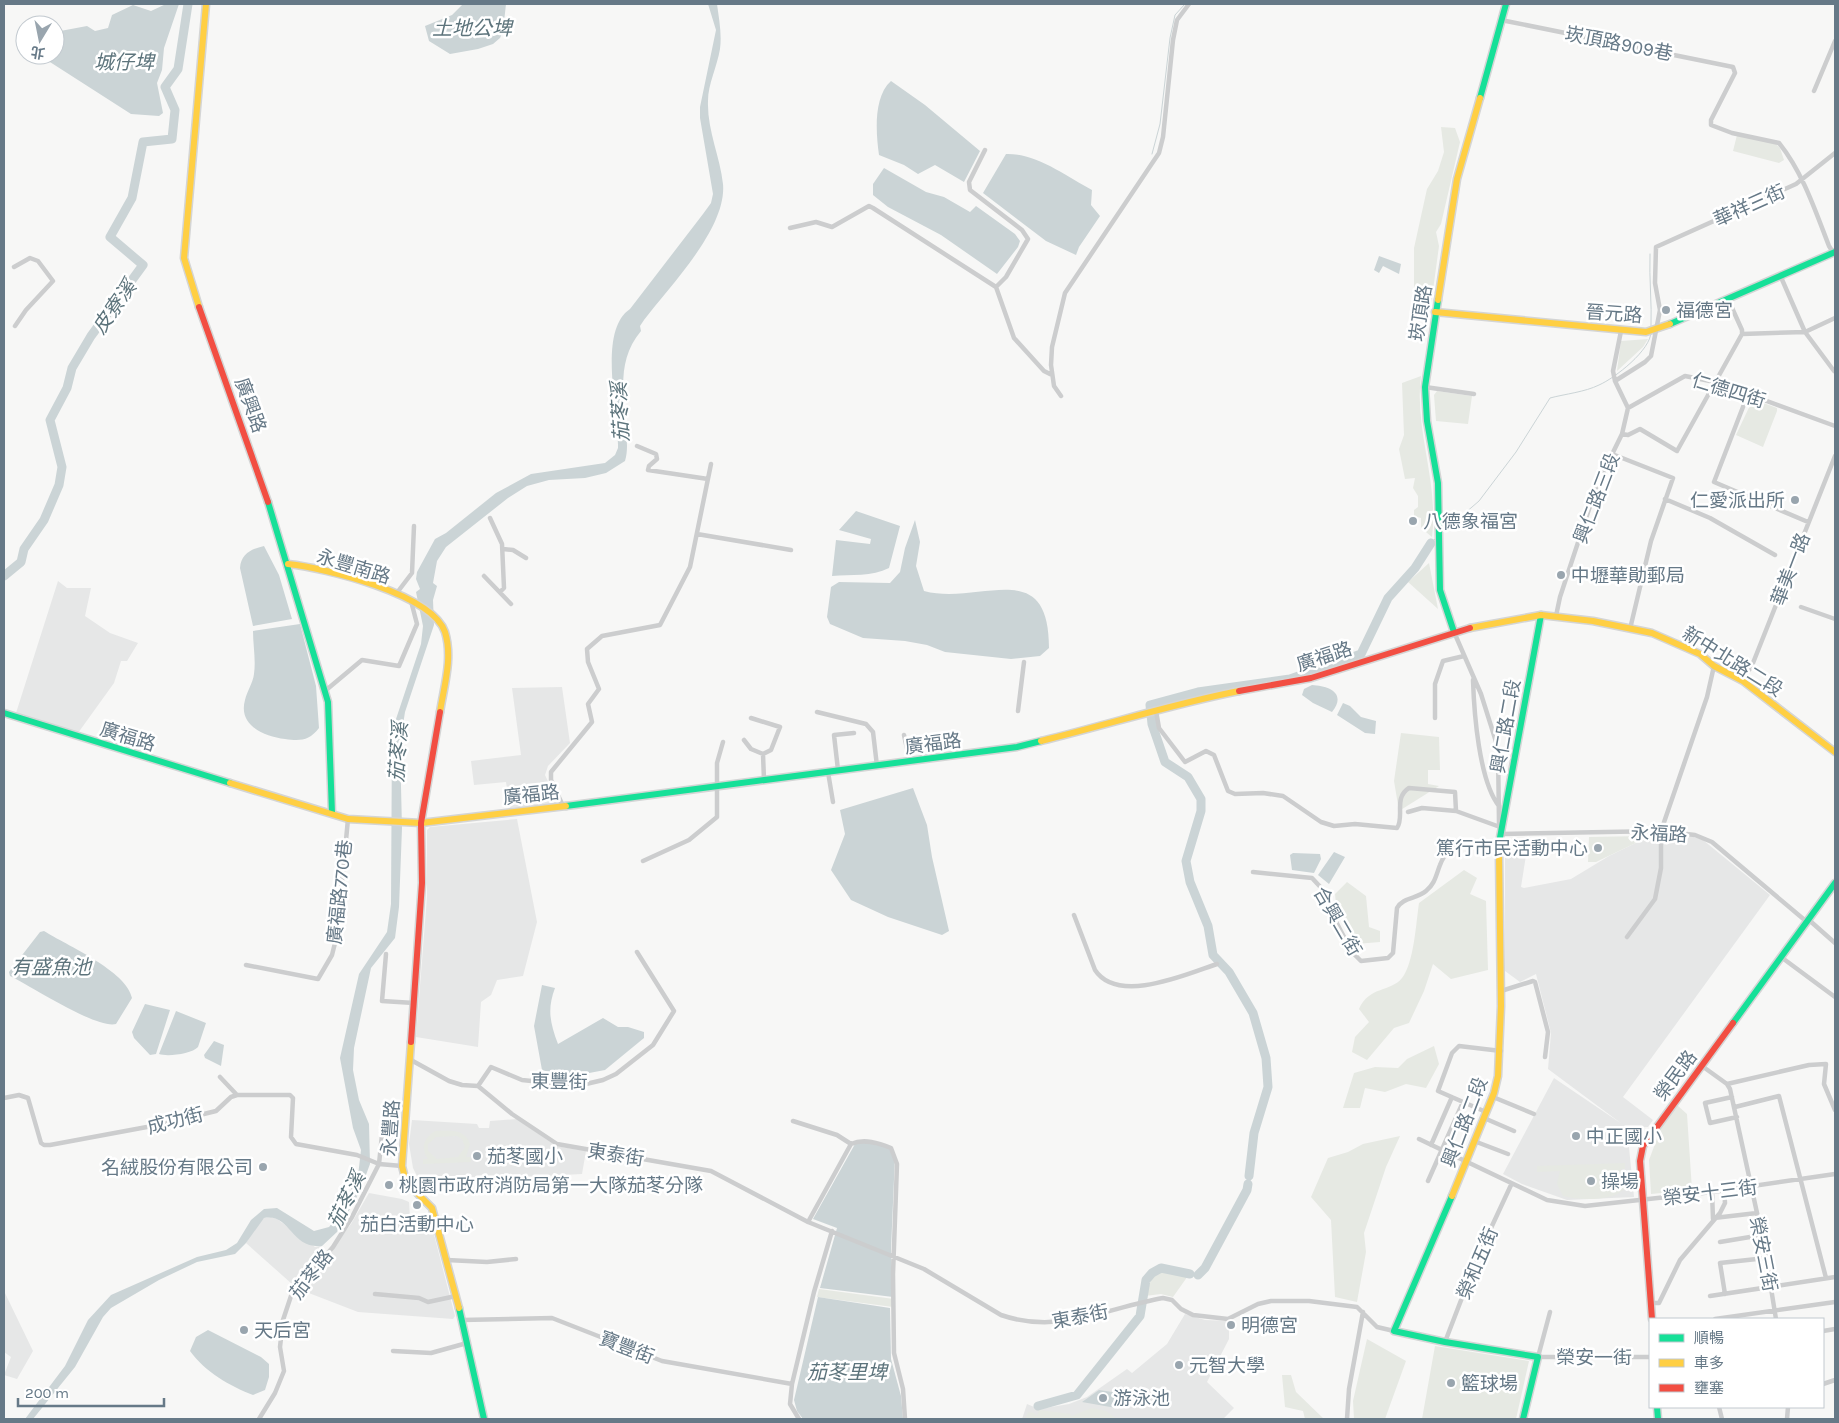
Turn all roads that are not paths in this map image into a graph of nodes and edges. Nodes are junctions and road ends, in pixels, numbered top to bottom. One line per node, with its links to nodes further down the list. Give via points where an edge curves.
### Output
1 (206, 4): 48 (street, 廣興路, via 184,258)
2 (1189, 4): 24 (street, via 1177,20 1159,152 1065,293 1052,347)
3 (1506, 4): 4 (street, 崁頂路)
4 (1501, 20): 9 (street, 崁頂路909巷, via 1713,61 1736,70 1710,120 1711,125 1779,143); 16 (street, 崁頂路, via 1457,179)
5 (1835, 41): 6 (street)
6 (1814, 92)
7 (986, 150): 14 (street, via 969,182 970,190 1022,230 1028,239 1006,277)
8 (1835, 153): 9 (street, 華祥三街)
9 (1800, 180): 11 (street); 19 (street, 華祥三街, via 1656,247 1655,283 1660,310)
10 (790, 228): 14 (street, via 816,222 832,227 869,206)
11 (1835, 253): 13 (street, 晉元路)
12 (14, 267): 18 (street, via 30,258 38,261 53,281)
13 (1780, 275): 15 (street, 晉元路); 21 (street)
14 (996, 287): 24 (street, via 1014,338 1044,371)
15 (1728, 299): 19 (street, 晉元路); 22 (street)
16 (1435, 312): 20 (street, 晉元路); 27 (street, 崁頂路)
17 (1835, 318): 21 (street)
18 (15, 326)
19 (1657, 330): 20 (street, 晉元路); 25 (street, via 1651,356)
20 (1621, 331): 25 (street, via 1613,371)
21 (1805, 332): 22 (street); 23 (street)
22 (1742, 334): 26 (street)
23 (1834, 371)
24 (1052, 375): 30 (street)
25 (1615, 381): 31 (street)
26 (1715, 382): 29 (street, 仁德四街); 31 (street, 仁德四街, via 1685,376); 33 (street, via 1677,451 1640,429 1628,435)
27 (1425, 387): 28 (street); 59 (street, 崁頂路, via 1427,421 1438,483 1440,590)
28 (1474, 394)
29 (1748, 394): 32 (street, 仁德四街); 41 (street, via 1714,482)
30 (1061, 396)
31 (1628, 408): 33 (street, 興仁路三段)
32 (1835, 426)
33 (1622, 434): 35 (street, 興仁路三段)
34 (637, 446): 38 (street, via 656,454 657,459 648,470)
35 (1612, 454): 39 (street, via 1673,478); 56 (street, 興仁路三段, via 1596,488)
36 (1835, 456): 41 (street, 華美一路)
37 (711, 464): 38 (street)
38 (708, 479): 43 (street)
39 (1665, 499): 46 (street, via 1710,518); 58 (street, via 1651,541)
40 (490, 518): 44 (street)
41 (1808, 522): 64 (street, 華美一路)
42 (414, 526): 51 (street, via 412,573)
43 (697, 534): 45 (street); 85 (street, via 690,567 660,625 602,636 587,649 588,662 599,689 588,704 592,722 551,772 551,780)
44 (503, 549): 47 (street, via 513,550); 50 (street, via 504,588)
45 (791, 550)
46 (1775, 555)
47 (526, 558)
48 (288, 564): 51 (street, 永豐南路, via 319,568); 65 (street, 廣興路)
49 (484, 576): 50 (street)
50 (500, 592): 53 (street)
51 (396, 594): 52 (street, 永豐南路)
52 (410, 600): 65 (street, via 417,624 399,666 362,660); 91 (street, 永豐南路, via 432,612 442,624 449,649)
53 (511, 604)
54 (1801, 607): 57 (street)
55 (1541, 615): 56 (street, 新中北路二段); 59 (street, 新中北路二段); 92 (street, 興仁路二段)
56 (1556, 616): 58 (street, 新中北路二段)
57 (1835, 619)
58 (1630, 629): 62 (street, 新中北路二段, via 1679,643)
59 (1454, 632): 60 (street); 67 (street, 廣福路, via 1287,681 1191,700)
60 (1464, 656): 63 (street); 71 (street, via 1443,661 1435,684)
61 (1024, 662): 66 (street)
62 (1714, 666): 64 (street, 新中北路二段); 93 (street, via 1707,697)
63 (1473, 676): 86 (street, via 1485,775); 86 (street, via 1498,748)
64 (1743, 681): 76 (street, 新中北路二段)
65 (324, 691): 89 (street, 廣興路, via 329,719)
66 (1018, 711)
67 (1156, 711): 78 (street, 廣福路, via 1026,745); 87 (street, via 1160,728 1185,762 1206,750 1214,755 1228,791 1235,794 1282,796 1321,822 1334,826 1355,824 1397,828 1402,796 1410,788 1456,792)
68 (817, 712): 79 (street, via 866,724 872,732)
69 (4, 713): 89 (street, 廣福路)
70 (751, 718): 77 (street, via 780,727 771,750)
71 (1435, 718)
72 (854, 733): 80 (street, via 834,735)
73 (904, 734): 78 (street)
74 (744, 740): 77 (street, via 751,749)
75 (723, 742): 83 (street, via 717,763)
76 (1835, 752)
77 (763, 754): 82 (street)
78 (910, 762): 79 (street, 廣福路)
79 (877, 766): 80 (street, 廣福路)
80 (838, 770): 81 (street, 廣福路)
81 (828, 772): 82 (street, 廣福路); 84 (street)
82 (764, 780): 83 (street, 廣福路)
83 (716, 786): 85 (street, 廣福路); 95 (street, via 717,817 689,840)
84 (833, 802)
85 (563, 806): 91 (street, 廣福路)
86 (1499, 806): 92 (street)
87 (1456, 811): 88 (street, via 1422,808); 92 (street)
88 (1408, 812)
89 (332, 813): 90 (street, 廣福路)
90 (348, 818): 91 (street, 廣福路); 106 (street, 廣福路770巷, via 337,935 332,955 318,979)
91 (421, 822): 109 (street, 永豐路, via 422,882)
92 (1501, 830): 93 (street, 永福路); 94 (street, 興仁路二段)
93 (1661, 830): 99 (street, 永福路, via 1695,835 1712,842); 100 (street, via 1661,868 1655,900)
94 (1499, 843): 96 (street, 合興二街, via 1463,842 1445,855 1427,891 1400,902 1392,953 1388,958 1357,959 1333,916 1326,893 1312,878); 107 (street, 興仁路二段)
95 (643, 861)
96 (1253, 872)
97 (1835, 883): 99 (street, 榮民路)
98 (1074, 915): 105 (street, via 1099,977 1121,985 1154,984)
99 (1806, 922): 101 (street, 永福路, via 1809,920); 104 (street, 榮民路)
100 (1627, 937)
101 (1835, 943)
102 (637, 952): 116 (street, 東豐街, via 674,1011 653,1045 640,1056 616,1074 586,1084 522,1080 491,1067)
103 (386, 954): 109 (street, via 382,1001)
104 (1781, 957): 108 (street); 113 (street, 榮民路)
105 (1218, 964)
106 (246, 965)
107 (1501, 991): 110 (street, 興仁路二段); 111 (street, via 1535,982 1548,1032)
108 (1835, 997)
109 (414, 1004): 112 (street, 永豐路)
110 (1501, 1050): 119 (street, via 1459,1046 1452,1053 1438,1091); 120 (street, 興仁路二段)
111 (1545, 1057)
112 (411, 1060): 116 (street, via 449,1081); 139 (street, 永豐路)
113 (1702, 1066): 115 (street); 147 (street, 榮民路, via 1643,1146 1640,1161)
114 (220, 1077): 117 (street)
115 (1727, 1084): 118 (street, 榮安三街); 124 (street, via 1826,1064 1824,1084)
116 (478, 1086): 150 (street, 東泰街, via 557,1144 712,1171)
117 (237, 1095): 121 (street, 成功街, via 216,1111 50,1145 41,1143 28,1098 19,1095); 138 (street, via 290,1095 293,1098 292,1142 360,1156)
118 (1732, 1096): 123 (street, 榮安三街); 127 (street, via 1705,1103 1710,1123)
119 (1452, 1097): 122 (street); 134 (street)
120 (1493, 1097): 125 (street); 126 (street, 興仁路二段)
121 (4, 1098)
122 (1462, 1102): 126 (street); 135 (street)
123 (1735, 1107): 127 (street, 榮安三街); 141 (street, via 1780,1096)
124 (1835, 1110)
125 (1534, 1114)
126 (1485, 1115): 129 (street); 132 (street, 興仁路二段)
127 (1737, 1117): 144 (street, 榮安三街)
128 (794, 1121): 133 (street, via 837,1135)
129 (1514, 1131)
130 (382, 1135): 138 (street)
131 (1419, 1139): 134 (street, 榮安十三街)
132 (1474, 1141): 136 (street); 137 (street, 興仁路二段)
133 (851, 1144): 150 (street); 154 (street, via 876,1142 891,1148 896,1159)
134 (1431, 1145): 135 (street, 榮安十三街)
135 (1442, 1150): 137 (street, 榮安十三街); 142 (street)
136 (1508, 1154)
137 (1466, 1162): 143 (street, 榮安十三街); 174 (street, 興仁路二段)
138 (379, 1164): 139 (street); 181 (street, 茄苳路, via 333,1247 291,1296 283,1320 280,1347 284,1371)
139 (402, 1166): 156 (street, 永豐路, via 406,1182 432,1208)
140 (1835, 1174): 141 (street, 榮安十三街)
141 (1801, 1180): 144 (street, 榮安十三街); 159 (street)
142 (1428, 1181)
143 (1511, 1185): 147 (street, 榮安十三街, via 1547,1200 1585,1206); 175 (street, 榮和五街, via 1478,1256)
144 (1750, 1186): 145 (street, 榮安十三街); 148 (street, 榮安三街)
145 (1724, 1189): 146 (street, 榮安十三街); 149 (street, via 1725,1202 1720,1213)
146 (1712, 1192): 147 (street, 榮安十三街); 149 (street)
147 (1644, 1200): 166 (street, 榮民路)
148 (1756, 1213): 149 (street); 152 (street, 榮安三街)
149 (1713, 1218): 166 (street, via 1680,1260 1660,1303)
150 (808, 1222): 151 (street, 東泰街)
151 (832, 1231): 154 (street, 東泰街); 180 (street)
152 (1762, 1235): 153 (street); 155 (street, 榮安三街)
153 (1720, 1242)
154 (894, 1255): 167 (street, 東泰街, via 924,1268 1013,1319 1047,1323 1071,1321 1163,1298 1172,1300 1193,1315 1228,1319 1258,1304 1284,1300 1347,1305); 184 (street, via 894,1353 903,1389)
155 (1766, 1258): 160 (street, 榮安三街); 162 (street, via 1720,1263)
156 (446, 1260): 157 (street); 163 (street, 永豐路)
157 (516, 1260)
158 (1835, 1277): 159 (street)
159 (1826, 1278): 160 (street)
160 (1771, 1287): 162 (street); 169 (street, 榮安三街)
161 (375, 1294): 163 (street, via 419,1298 428,1302)
162 (1724, 1294): 164 (street)
163 (456, 1296): 173 (street, 永豐路)
164 (1710, 1296)
165 (1835, 1302): 169 (street)
166 (1651, 1303): 170 (street, 榮民路)
167 (1363, 1312): 174 (street, via 1377,1327); 185 (street)
168 (1550, 1312): 178 (street)
169 (1775, 1312): 171 (street); 172 (street, 榮安三街)
170 (1652, 1318)
171 (1724, 1318)
172 (1776, 1318)
173 (462, 1320): 176 (street, 永豐路); 180 (street, 寶豐街, via 552,1318 662,1360)
174 (1394, 1331): 175 (street)
175 (1445, 1342): 178 (street)
176 (467, 1343): 177 (street, via 431,1354); 182 (street, 永豐路)
177 (393, 1351)
178 (1538, 1357): 179 (street, 榮安一街); 186 (street)
179 (1649, 1357)
180 (792, 1384): 183 (street, via 790,1404)
181 (259, 1419)
182 (484, 1419)
183 (799, 1419)
184 (905, 1419)
185 (1347, 1419)
186 (1523, 1419)

